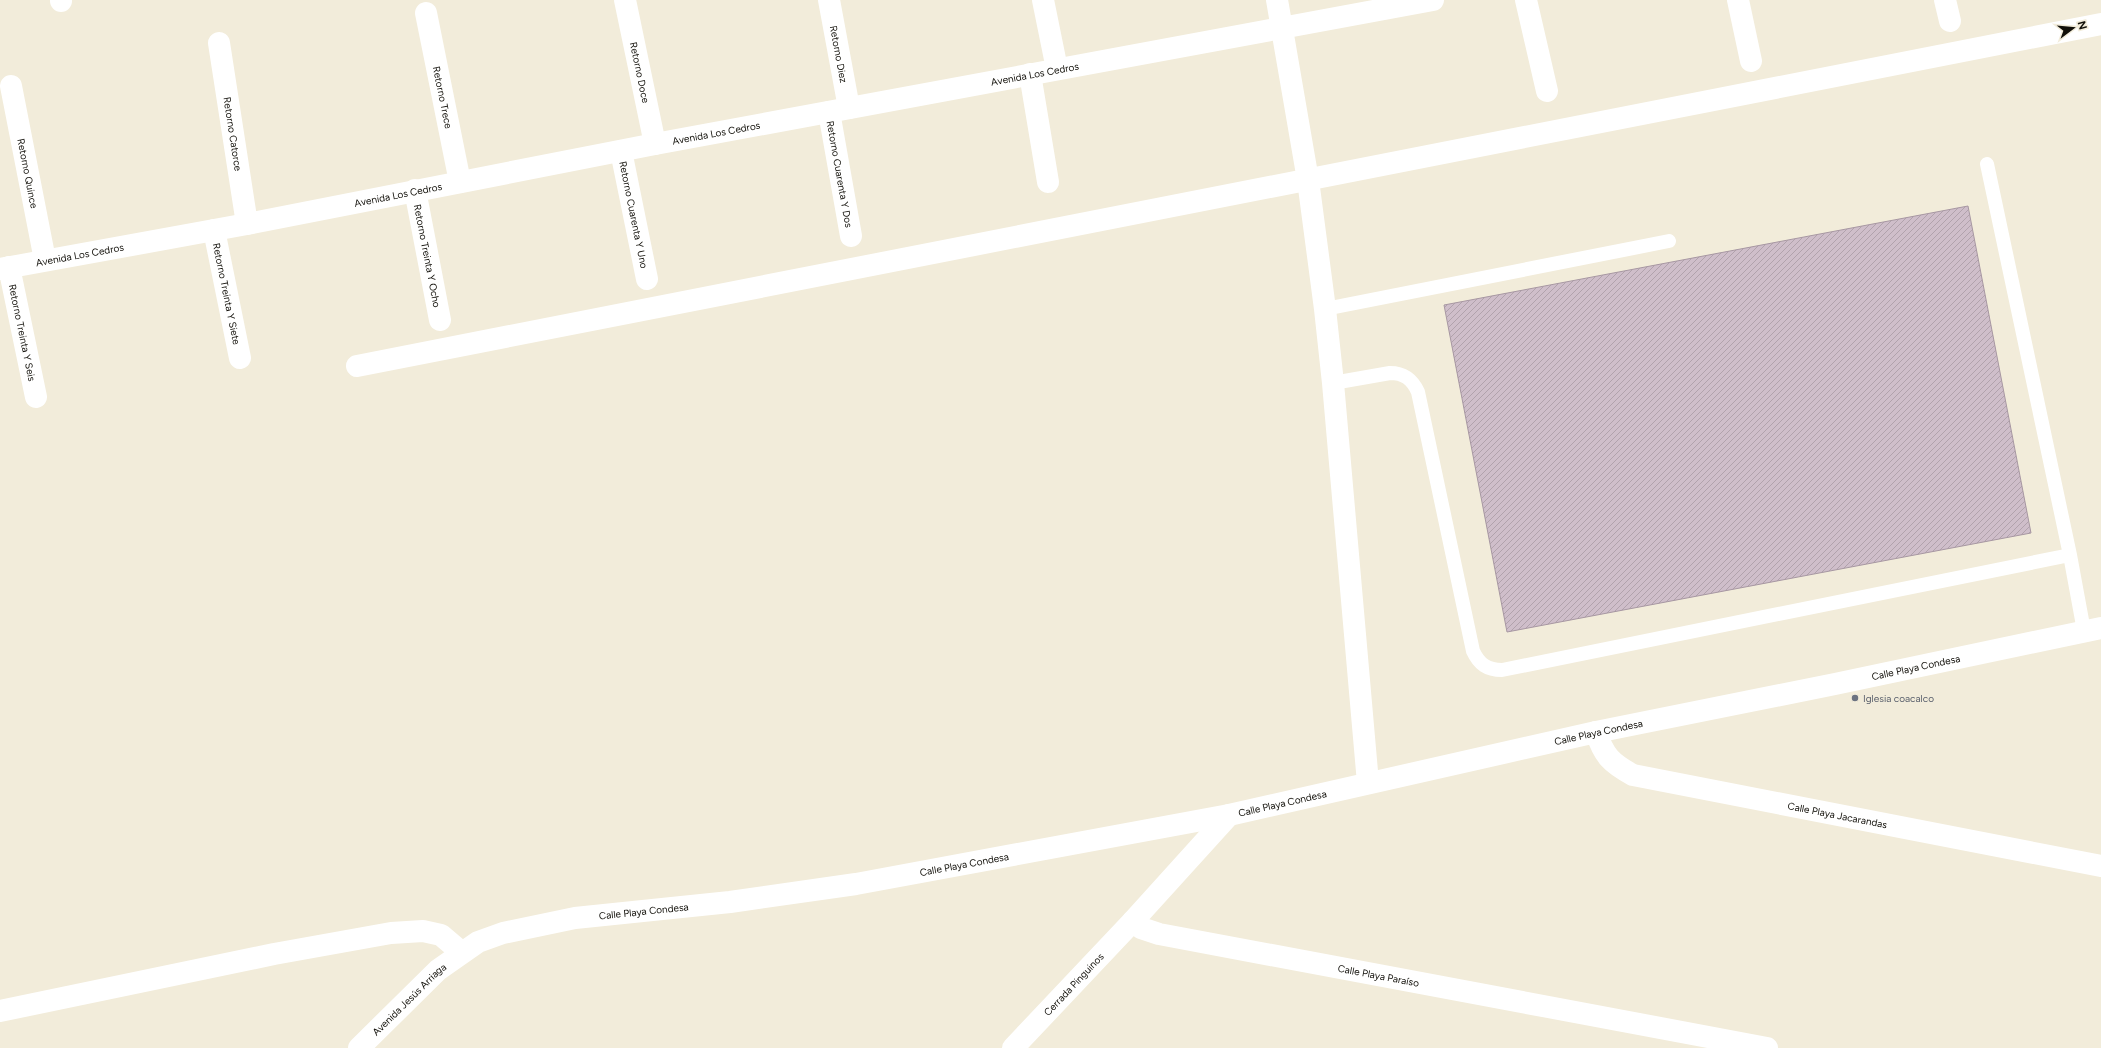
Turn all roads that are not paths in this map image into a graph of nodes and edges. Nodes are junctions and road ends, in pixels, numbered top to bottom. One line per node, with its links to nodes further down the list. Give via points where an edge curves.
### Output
1 (625, 0): 18 (street, Retorno Doce)
2 (829, 0): 17 (street, Retorno Diez)
3 (1043, 0): 13 (street)
4 (1277, 0): 10 (street)
5 (1433, 0): 10 (street, Avenida Los Cedros)
6 (1526, 0): 16 (street)
7 (1738, 0): 12 (street)
8 (426, 13): 22 (street, Retorno Trece)
9 (2101, 24): 21 (street)
10 (1281, 27): 13 (street, Avenida Los Cedros); 21 (street)
11 (219, 44): 25 (street, Retorno Catorce)
12 (1752, 61)
13 (1057, 69): 14 (street, Avenida Los Cedros)
14 (1030, 74): 17 (street, Avenida Los Cedros); 23 (street)
15 (11, 86): 29 (street, Retorno Quince)
16 (1547, 91)
17 (839, 110): 18 (street, Avenida Los Cedros); 27 (street, Retorno Cuarenta Y Dos)
18 (655, 144): 19 (street, Avenida Los Cedros)
19 (621, 150): 22 (street, Avenida Los Cedros); 31 (street, Retorno Cuarenta Y Uno)
20 (1988, 164): 38 (lane)
21 (1308, 180): 32 (street); 35 (street)
22 (460, 182): 24 (street, Avenida Los Cedros)
23 (1048, 182)
24 (415, 190): 25 (street, Avenida Los Cedros); 33 (street, Retorno Treinta Y Ocho)
25 (247, 224): 26 (street, Avenida Los Cedros)
26 (214, 230): 29 (street, Avenida Los Cedros); 34 (street, Retorno Treinta Y Siete)
27 (851, 236)
28 (1669, 242): 32 (lane)
29 (45, 260): 30 (street, Avenida Los Cedros)
30 (4, 268): 37 (street, Retorno Treinta Y Seis)
31 (647, 280)
32 (1325, 309): 36 (street)
33 (440, 320)
34 (240, 358)
35 (357, 366)
36 (1333, 383): 38 (lane, via 1390,373 1399,373 1414,383 1473,651 1477,660 1492,670); 41 (street)
37 (36, 397)
38 (2070, 555): 39 (lane)
39 (2093, 630): 40 (street, Calle Playa Condesa)
40 (1596, 732): 41 (street, Calle Playa Condesa); 43 (street, Calle Playa Jacarandas, via 1608,758 1633,775)
41 (1368, 783): 42 (street, Calle Playa Condesa)
42 (1229, 815): 44 (street); 45 (street, Calle Playa Condesa, via 835,887 730,902 575,918 503,932)
43 (2101, 866)
44 (1133, 921): 47 (street, Calle Playa Paraíso, via 1141,928 1159,934); 49 (street, Cerrada Pinguinos)
45 (461, 952): 46 (street, via 441,935 423,931 391,933 274,954); 48 (street, Avenida Jesús Arriaga, via 438,970)
46 (0, 1011)
47 (1738, 1045): 50 (street, Calle Playa Paraíso)
48 (359, 1048)
49 (1013, 1048)
50 (1767, 1048)

